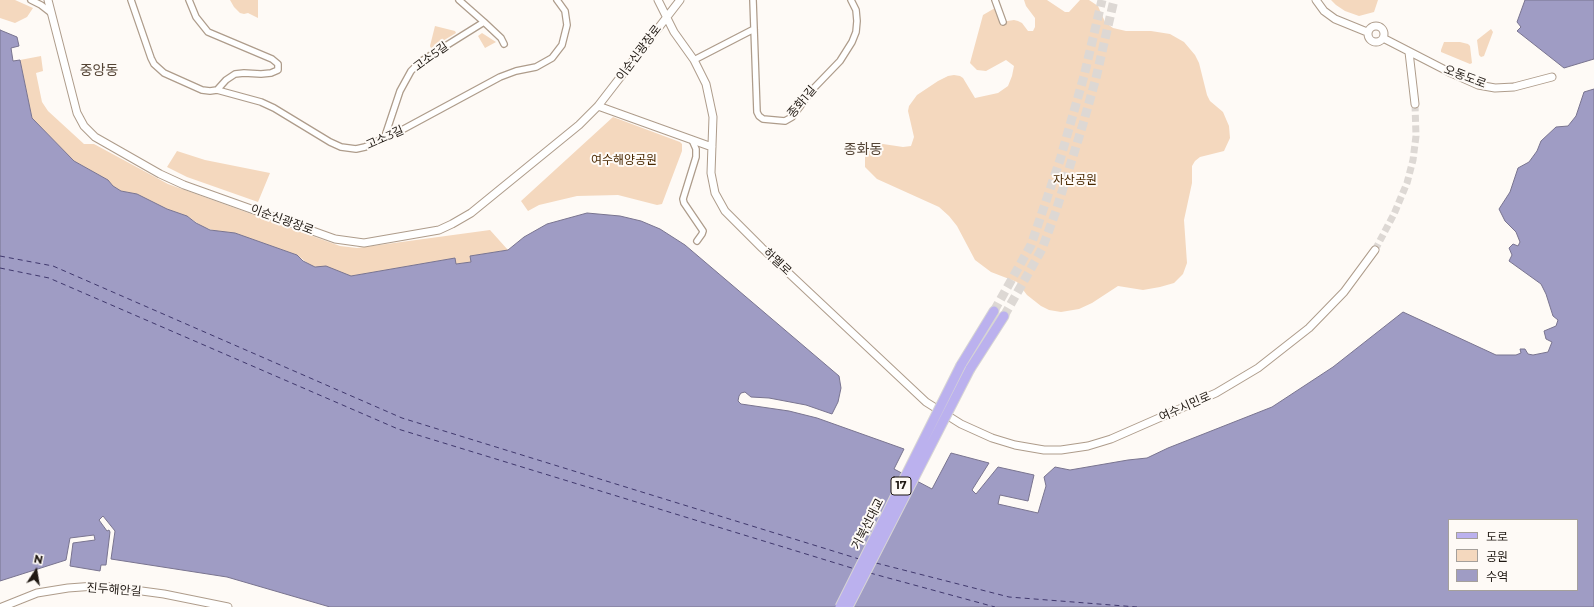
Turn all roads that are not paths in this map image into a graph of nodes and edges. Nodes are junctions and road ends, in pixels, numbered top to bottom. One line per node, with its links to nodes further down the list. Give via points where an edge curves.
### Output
1 (31, 0): 14 (street)
2 (43, 0): 14 (street)
3 (48, 0): 14 (street, 이순신광장로)
4 (131, 0): 25 (street, 고소3길, via 156,67 166,75 197,88)
5 (189, 0): 25 (street, via 196,17 208,32 272,59 278,64 278,70 271,73 235,74)
6 (458, 0): 16 (street)
7 (557, 0): 28 (street, 고소3길, via 565,10 567,25 562,45 552,58 489,82)
8 (658, 0): 15 (street, 하멜로)
9 (680, 0): 15 (street, 이순신광장로)
10 (753, 0): 18 (street, 종화1길)
11 (851, 0): 18 (street, 종화1길, via 856,10 857,21 852,42 840,61 788,120 766,120 758,114)
12 (995, 0): 17 (street)
13 (1316, 0): 19 (street, via 1324,11 1335,19)
14 (50, 12): 27 (street, 이순신광장로, via 77,113 84,126 98,140 184,185 343,241 369,242 435,231 452,224 471,213 579,125)
15 (666, 16): 23 (street, 하멜로, via 676,36); 27 (street, 이순신광장로)
16 (484, 22): 21 (street); 28 (street, 고소5길, via 420,62 411,71 400,91)
17 (1003, 22)
18 (754, 29): 23 (street)
19 (1367, 32): 20 (street, via 1368,39 1372,42 1378,43); 20 (street, via 1372,27 1380,27 1384,31)
20 (1383, 38): 22 (street, 오동도로)
21 (504, 44)
22 (1409, 52): 24 (street, 오동도로, via 1466,80 1495,88 1514,87); 26 (street)
23 (694, 60): 30 (street, 하멜로, via 705,81 711,102)
24 (1552, 77)
25 (217, 90): 28 (street, 고소3길, via 250,98 274,108 341,147 360,148)
26 (1414, 104)
27 (598, 106): 29 (street)
28 (384, 139)
29 (692, 140): 30 (street); 31 (street, via 696,154 683,199 703,231)
30 (712, 147): 36 (street, 하멜로, via 710,168 713,186 728,215 913,391)
31 (697, 241)
32 (1375, 250): 36 (street, 여수시민로, via 1344,292 1309,328 1272,358 1216,393 1111,439 1088,446 1044,450 992,438 969,429)
33 (994, 311): 35 (main road, 17)
34 (1004, 316): 35 (main road, 17)
35 (965, 367): 39 (main road, 거북선대교 / 17, bridge); 40 (main road, 거북선대교 / 17, bridge)
36 (949, 417)
37 (2, 607): 38 (street, 진두해안길, via 37,593 96,586 164,594)
38 (228, 607)
39 (840, 607)
40 (848, 607)

